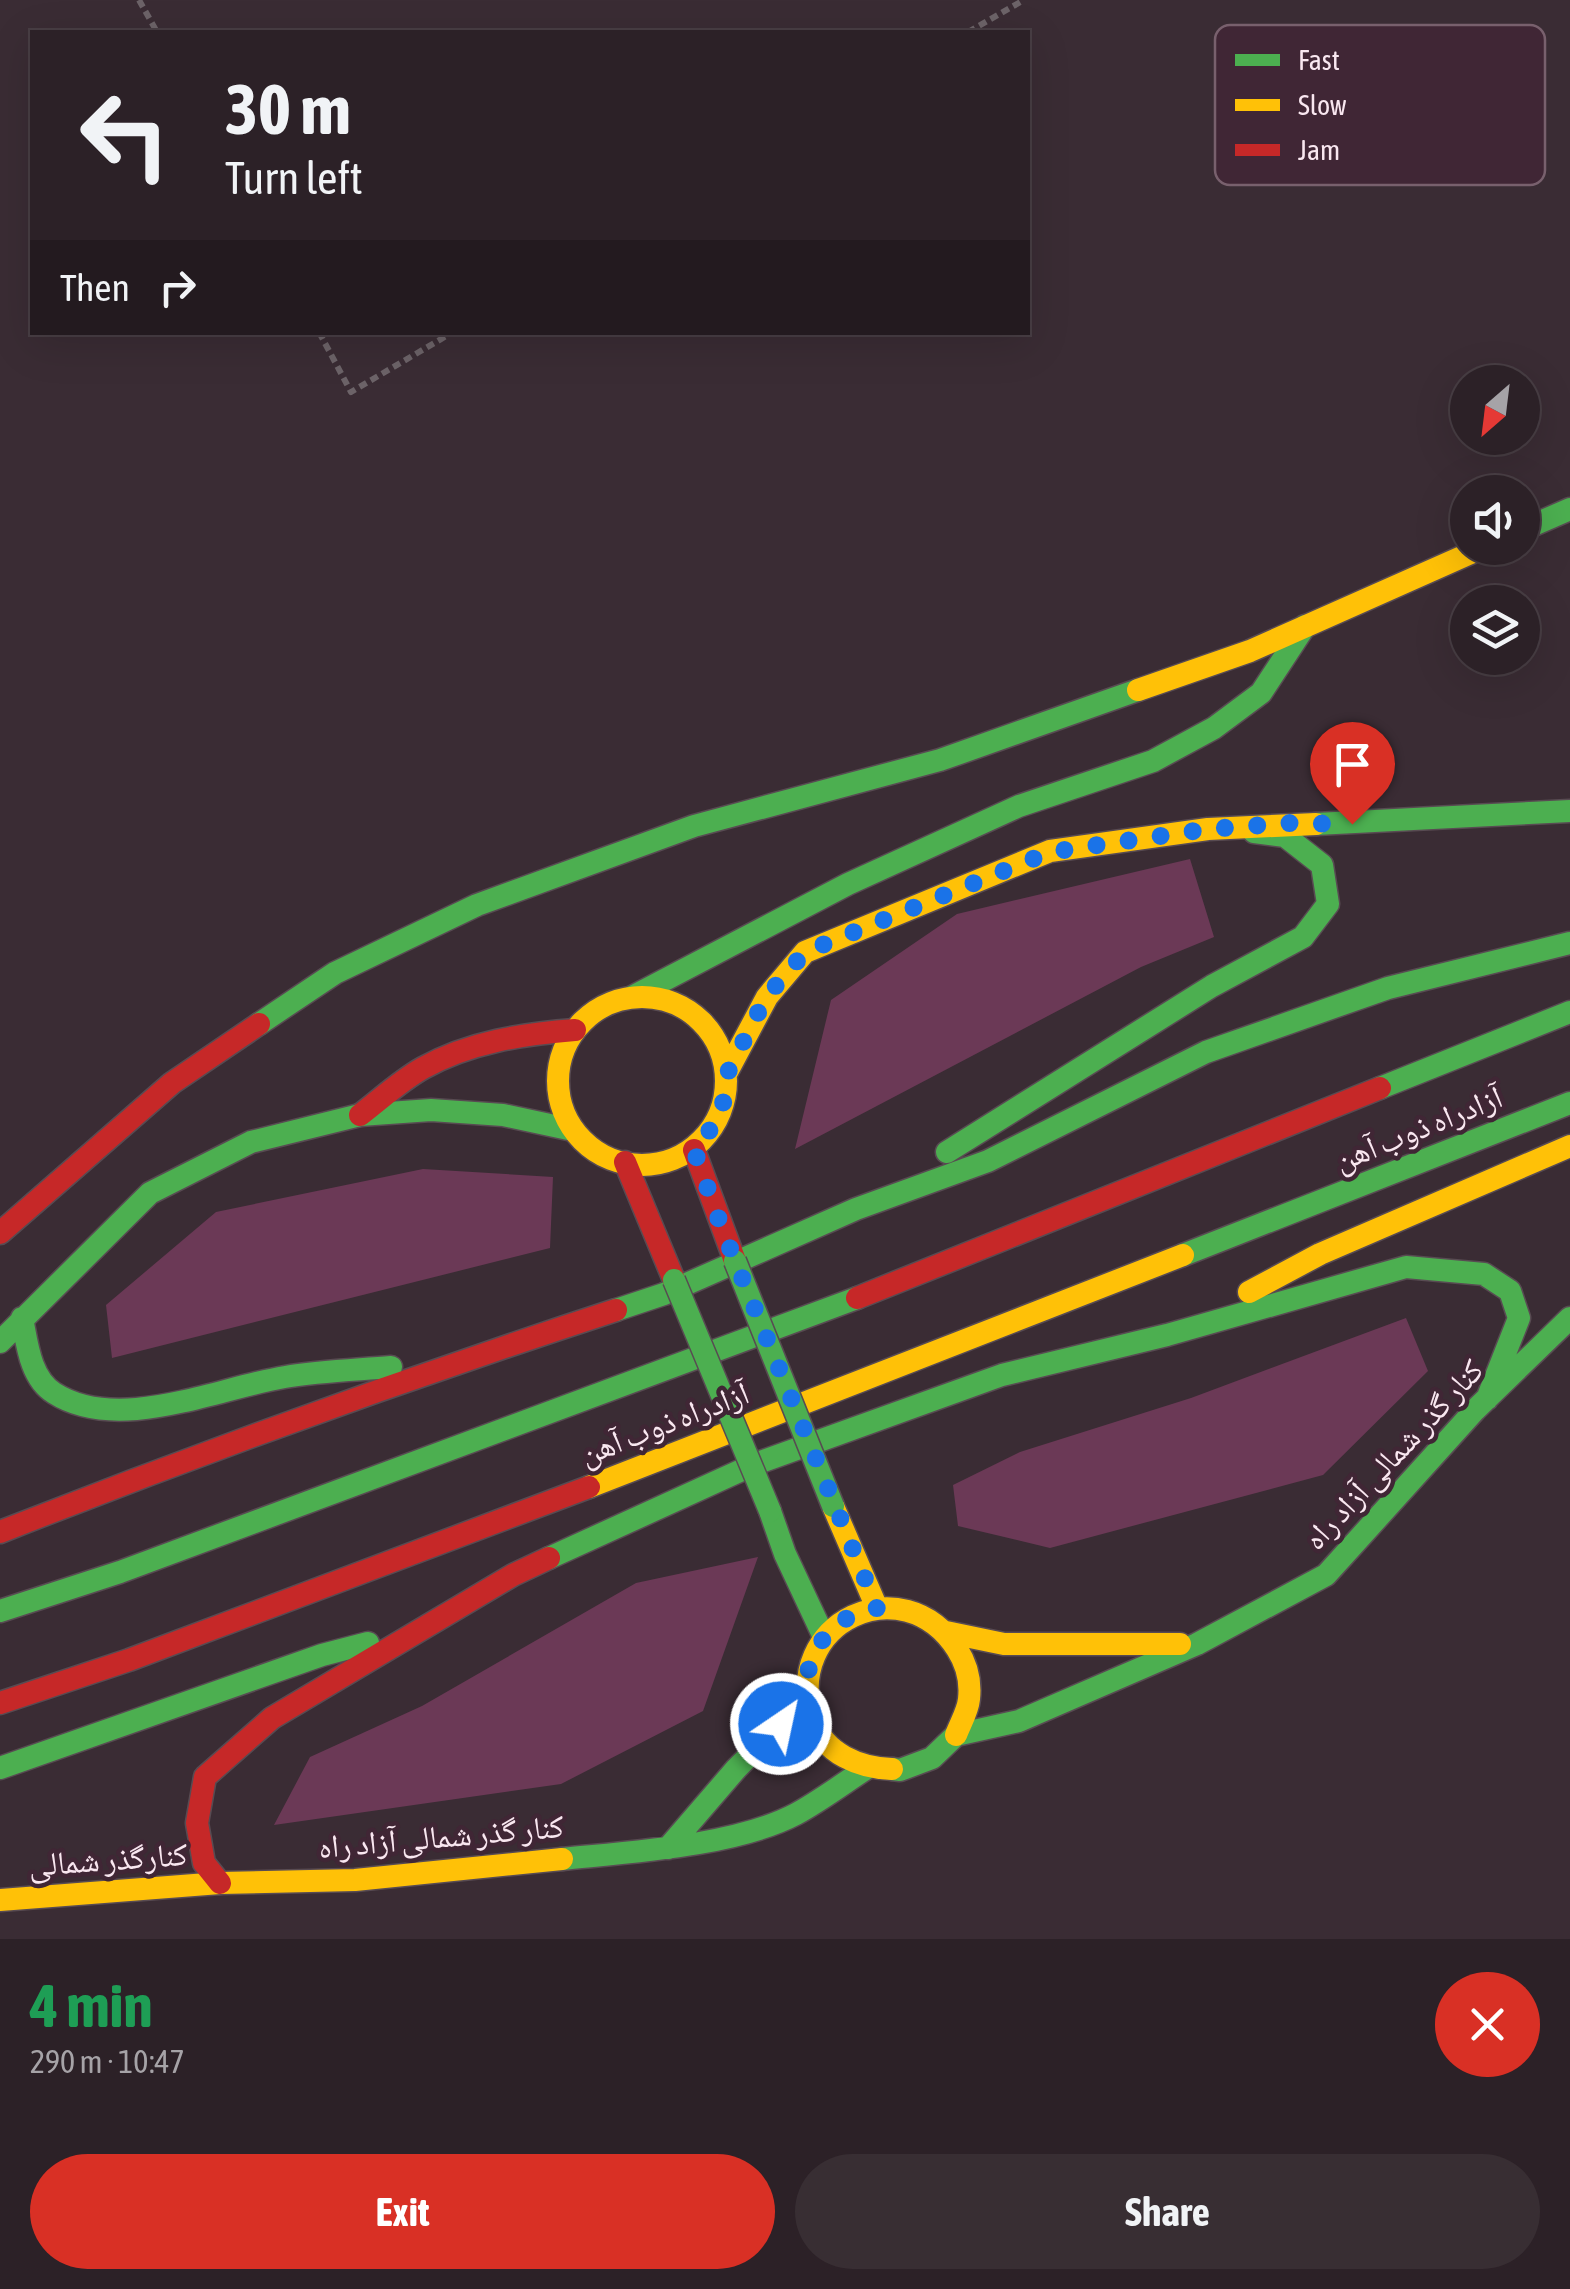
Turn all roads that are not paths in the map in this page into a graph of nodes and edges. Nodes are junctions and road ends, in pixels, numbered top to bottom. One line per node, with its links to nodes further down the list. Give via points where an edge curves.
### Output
1 (1570, 509): 2 (main road)
2 (1540, 522)
3 (1450, 562): 4 (main road)
4 (1306, 624): 8 (main road, via 1261,693 1214,728 1153,761 1019,806 848,884); 19 (main road, via 1250,651 940,760 694,826 477,904 335,973 172,1084)
5 (1570, 811): 6 (main road)
6 (1208, 829): 11 (main road, via 1050,852 805,952 766,997); 18 (main road, via 1284,836 1322,864 1328,904 1303,937 1212,986)
7 (1570, 943): 18 (main road, via 1388,988 1206,1052 988,1161)
8 (632, 997): 10 (main road, via 591,1013); 11 (main road, via 676,1004 711,1031)
9 (1570, 1012): 28 (main road, آزادراه ذوب آهن, via 782,1328)
10 (575, 1030): 13 (main road, via 479,1045 424,1068); 14 (main road, via 564,1048 558,1092)
11 (728, 1072): 16 (main road, via 721,1116)
12 (1570, 1102): 34 (main road, آزادراه ذوب آهن, via 610,1479)
13 (360, 1115): 14 (main road, via 503,1115); 20 (main road, via 251,1142 150,1193)
14 (573, 1130): 17 (main road, via 609,1160)
15 (1570, 1146): 22 (main road, via 1320,1254)
16 (694, 1150): 17 (main road, via 653,1166); 27 (main road, bridge)
17 (625, 1162): 31 (main road, bridge)
18 (856, 1209): 24 (main road, via 664,1294)
19 (0, 1233)
20 (22, 1318): 23 (main road); 24 (main road, via 30,1361 51,1392 84,1408 121,1409 284,1377)
21 (1570, 1318): 25 (main road, کنار گذر شمالی آزاد راه)
22 (1168, 1335): 25 (main road, via 1406,1267 1484,1274 1510,1290 1518,1318); 29 (main road, via 1002,1375 755,1464 512,1574)
23 (0, 1342)
24 (462, 1360): 26 (main road)
25 (1487, 1399): 32 (main road, کنار گذر شمالی آزاد راه, via 1326,1575)
26 (0, 1532)
27 (877, 1608): 30 (main road, کنار گذر شمالی آزاد راه, via 914,1612); 31 (main road, via 847,1618)
28 (0, 1611)
29 (423, 1628): 36 (main road, via 322,1656); 39 (main road, via 272,1718 205,1777 197,1823 204,1863)
30 (946, 1632): 32 (main road, کنار گذر شمالی آزاد راه, via 1004,1644); 35 (main road, via 966,1664 970,1700)
31 (824, 1637): 33 (main road, via 809,1666)
32 (1197, 1644): 35 (main road, کنار گذر شمالی آزاد راه, via 1019,1720)
33 (806, 1698): 37 (main road, via 827,1742); 38 (main road)
34 (0, 1703)
35 (956, 1736): 37 (main road, کنار گذر شمالی آزاد راه, via 932,1758 900,1770)
36 (0, 1768)
37 (867, 1768): 38 (main road, کنار گذر شمالی آزاد راه, via 794,1815)
38 (668, 1848): 39 (main road, کنار گذر شمالی آزاد راه, via 354,1880)
39 (220, 1883): 40 (main road, کنارگذر شمالی)
40 (0, 1900)

